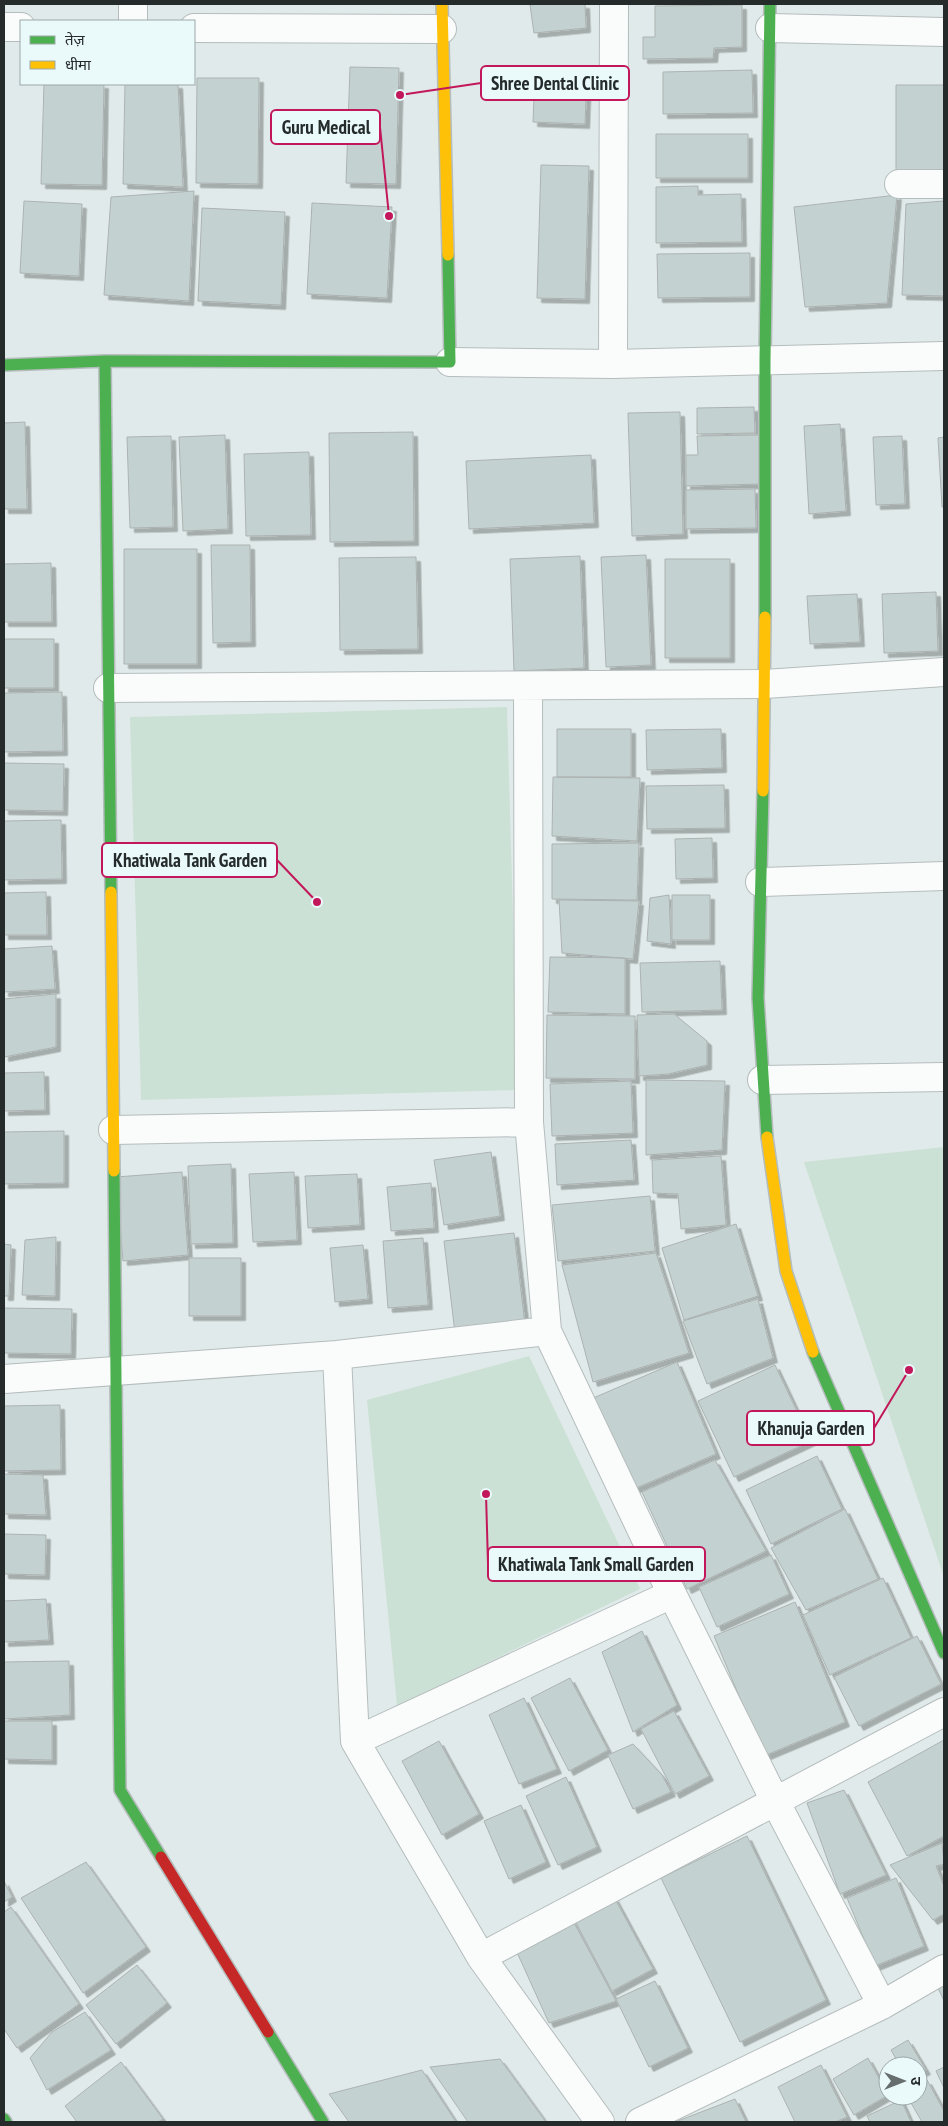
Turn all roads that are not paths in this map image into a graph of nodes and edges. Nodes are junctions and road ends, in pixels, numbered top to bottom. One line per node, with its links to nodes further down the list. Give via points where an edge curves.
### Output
1 (133, 4): 5 (street)
2 (614, 4): 16 (street)
3 (770, 16): 9 (street); 13 (street)
4 (442, 17): 8 (street); 15 (street)
5 (133, 20)
6 (4, 27): 7 (street)
7 (20, 27)
8 (195, 28)
9 (944, 32)
10 (899, 184): 11 (street)
11 (944, 184)
12 (944, 356): 13 (street)
13 (765, 360): 16 (street); 19 (street)
14 (105, 361): 15 (street); 17 (street); 21 (street)
15 (450, 362): 16 (street)
16 (613, 364)
17 (4, 365)
18 (944, 672): 19 (street)
19 (765, 684): 20 (street); 23 (street)
20 (528, 686): 21 (street); 26 (street)
21 (108, 688): 27 (street)
22 (944, 876): 23 (street)
23 (760, 882): 25 (street, via 758,998)
24 (944, 1077): 25 (street)
25 (762, 1080): 33 (street, via 768,1155 786,1271 812,1349)
26 (529, 1122): 27 (street); 28 (street)
27 (113, 1130): 30 (street)
28 (547, 1331): 29 (street); 32 (street)
29 (337, 1355): 30 (street); 35 (street)
30 (116, 1370): 31 (street); 42 (street, via 120,1790)
31 (4, 1379)
32 (672, 1594): 35 (street); 36 (street)
33 (944, 1653)
34 (944, 1712): 36 (street)
35 (355, 1740): 37 (street)
36 (775, 1801): 37 (street); 39 (street)
37 (481, 1957): 43 (street)
38 (944, 1969): 39 (street)
39 (882, 2006): 44 (street)
40 (4, 2119): 41 (street)
41 (6, 2122)
42 (323, 2122)
43 (600, 2122)
44 (640, 2122)

